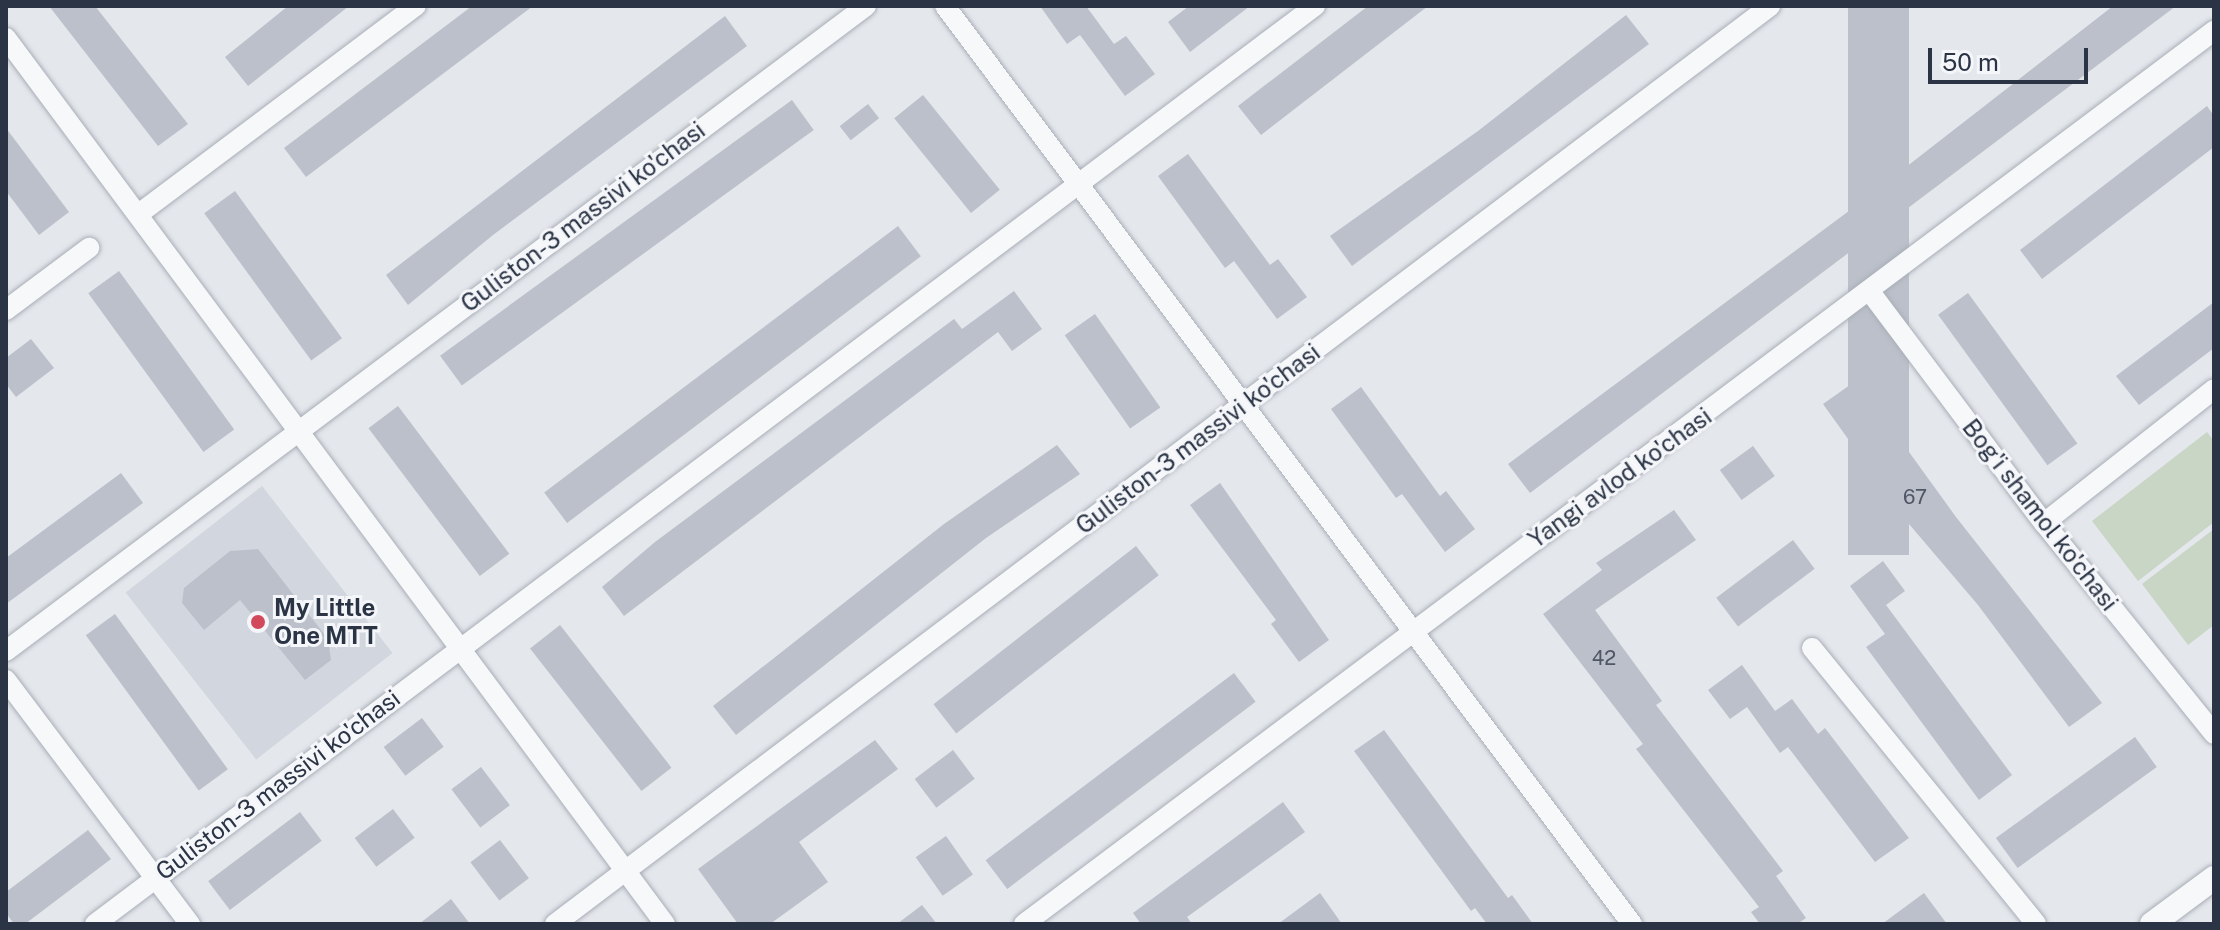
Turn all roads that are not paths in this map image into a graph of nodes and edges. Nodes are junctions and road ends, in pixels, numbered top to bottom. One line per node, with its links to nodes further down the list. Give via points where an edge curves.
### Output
1 (416, 6): 9 (street)
2 (866, 6): 15 (street, Guliston-3 massivi ko'chasi)
3 (945, 6): 8 (street)
4 (1315, 6): 8 (street, Guliston-3 massivi ko'chasi)
5 (1770, 6): 14 (street, Guliston-3 massivi ko'chasi)
6 (2214, 31): 11 (street, Yangi avlod ko'chasi)
7 (6, 38): 9 (street)
8 (1079, 184): 14 (street); 18 (street, Guliston-3 massivi ko'chasi)
9 (140, 213): 15 (street)
10 (89, 248): 12 (street)
11 (1871, 293): 16 (street, Bog'i shamol ko'chasi); 17 (street, Yangi avlod ko'chasi)
12 (6, 310)
13 (2214, 389): 16 (street)
14 (1243, 405): 17 (street); 23 (street, Guliston-3 massivi ko'chasi)
15 (299, 429): 18 (street); 20 (street, Guliston-3 massivi ko'chasi)
16 (2044, 523): 22 (street, Bog'i shamol ko'chasi)
17 (1412, 632): 30 (street, Yangi avlod ko'chasi); 31 (street)
18 (460, 646): 23 (street); 24 (street, Guliston-3 massivi ko'chasi)
19 (1812, 648): 32 (street)
20 (6, 651)
21 (6, 680): 24 (street)
22 (2214, 734)
23 (626, 871): 28 (street, Guliston-3 massivi ko'chasi); 29 (street)
24 (156, 878): 26 (street, Guliston-3 massivi ko'chasi); 27 (street)
25 (2214, 878): 33 (street)
26 (95, 924)
27 (190, 924)
28 (555, 924)
29 (665, 924)
30 (1024, 924)
31 (1632, 924)
32 (2036, 924)
33 (2152, 924)

